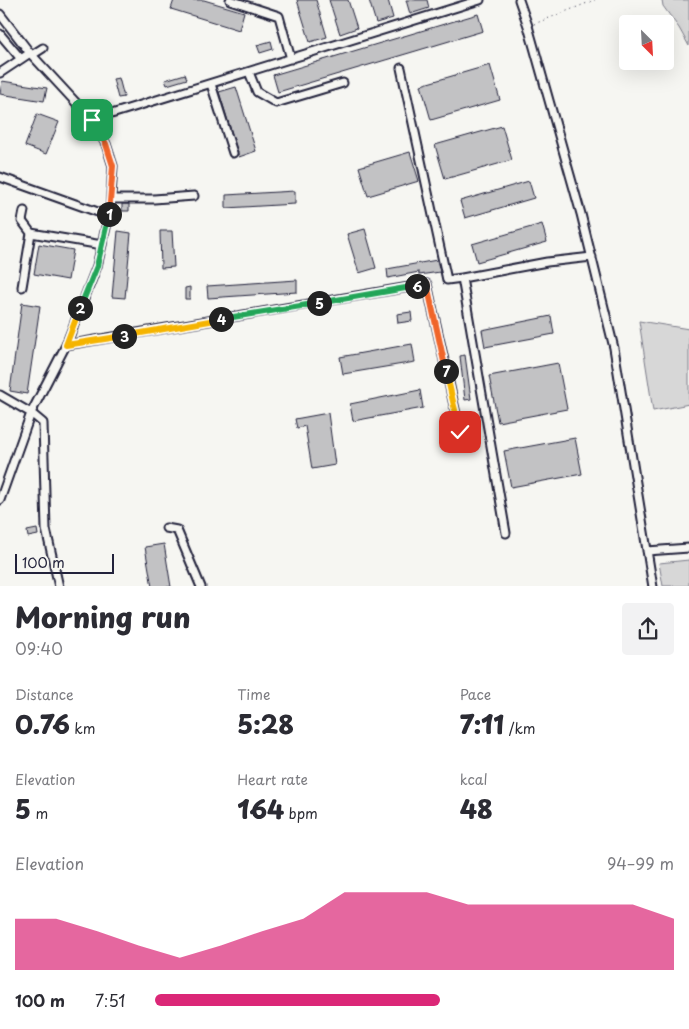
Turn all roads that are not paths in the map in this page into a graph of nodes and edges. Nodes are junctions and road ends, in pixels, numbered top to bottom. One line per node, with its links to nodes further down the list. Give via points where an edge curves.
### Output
1 (230, 0): 9 (street, via 279,16)
2 (480, 0): 9 (street)
3 (519, 0): 24 (street)
4 (0, 14): 7 (street)
5 (0, 34): 8 (street)
6 (43, 48): 7 (street)
7 (30, 54): 8 (street); 15 (street)
8 (21, 59): 12 (street)
9 (291, 59): 11 (street)
10 (401, 68): 25 (street, via 447,280)
11 (249, 72): 13 (street, via 257,92 276,103); 14 (street)
12 (0, 73)
13 (343, 83)
14 (211, 84): 15 (street); 16 (street)
15 (92, 120): 19 (street, via 106,144 113,166)
16 (233, 153)
17 (0, 177): 21 (street)
18 (194, 196): 19 (street)
19 (111, 199): 21 (street)
20 (24, 211): 22 (street, via 22,221)
21 (109, 216): 23 (street)
22 (31, 234): 23 (street); 26 (street)
23 (102, 245): 27 (street)
24 (592, 257): 25 (street); 35 (street, via 614,348)
25 (462, 278): 33 (street)
26 (22, 287)
27 (66, 345): 29 (street); 30 (street, via 427,284)
28 (0, 395): 29 (street)
29 (31, 413): 31 (street); 36 (street, via 44,423 46,529)
30 (460, 432)
31 (0, 500)
32 (166, 528): 37 (street, via 177,530)
33 (506, 533)
34 (689, 548): 35 (street)
35 (647, 551): 38 (street)
36 (59, 586)
37 (201, 586)
38 (653, 586)

